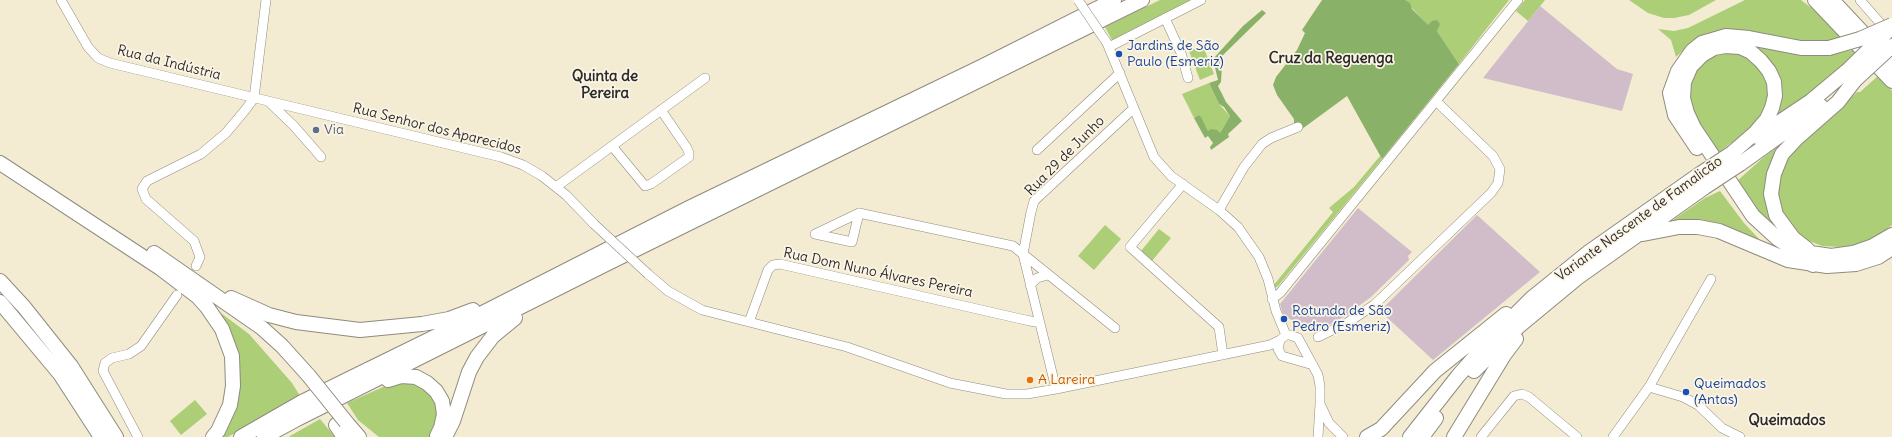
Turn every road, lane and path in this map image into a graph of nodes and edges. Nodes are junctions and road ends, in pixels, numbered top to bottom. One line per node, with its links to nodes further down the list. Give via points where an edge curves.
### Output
1 (61, 0): 22 (street, Rua da Indústria, via 88,47 98,58)
2 (266, 0): 22 (street)
3 (1078, 0): 14 (street, bridge)
4 (1114, 0): 55 (highway, via 689,208)
5 (1142, 0): 53 (highway)
6 (1201, 0): 11 (street)
7 (1518, 0): 24 (street)
8 (1815, 0): 21 (highway)
9 (1832, 0): 16 (highway)
10 (1860, 0): 13 (street)
11 (1166, 18): 14 (street); 20 (street, via 1181,53)
12 (1892, 26): 18 (highway, Variante Nascente de Famalicão, bridge); 43 (highway, bridge, via 1860,40 1829,48 1801,48 1738,36 1714,38 1702,43 1684,59 1670,94 1675,115 1681,126 1746,218 1768,242 1789,254)
13 (1892, 36)
14 (1108, 45): 17 (street)
15 (1892, 46): 18 (highway, Variante Nascente de Famalicão, bridge)
16 (1892, 64)
17 (1120, 73): 25 (street); 29 (street)
18 (1851, 75): 32 (highway, Variante Nascente de Famalicão, via 1818,109); 43 (highway, via 1838,102 1782,154 1774,174 1771,194 1776,215 1793,238)
19 (705, 78): 26 (street)
20 (1188, 78)
21 (1892, 81)
22 (254, 98): 23 (street, Rua Senhor dos Aparecidos); 44 (street, via 226,133 201,154 147,181 142,189 146,199 194,241 200,257)
23 (268, 101): 31 (street); 36 (street, Rua Senhor dos Aparecidos, via 501,157 529,169)
24 (1436, 101): 54 (street, via 1280,293); 62 (street, via 1493,156 1500,169 1498,183 1491,193 1374,305)
25 (1134, 108): 35 (street, via 1154,157 1162,168); 42 (street, Rua 29 de Junho, via 1034,201)
26 (661, 110): 28 (street); 28 (street, via 687,148 689,157 645,186)
27 (1298, 127): 37 (street, via 1270,138 1262,144 1244,167)
28 (612, 146): 36 (street)
29 (1037, 150)
30 (0, 152): 46 (highway)
31 (321, 157)
32 (1736, 158): 34 (highway, Variante Nascente de Famalicão, bridge); 43 (highway, via 1767,119 1775,96 1774,82 1769,71 1751,52 1740,47 1725,46 1714,48 1691,66 1684,82 1683,98 1687,113 1694,128 1753,216 1778,239)
33 (0, 163): 45 (highway)
34 (1701, 182): 40 (highway, Variante Nascente de Famalicão); 48 (highway, Variante Nascente de Famalicão, via 1594,248)
35 (1183, 184): 37 (street); 66 (street, via 1130,247 1220,327)
36 (556, 187): 59 (street, Rua Senhor dos Aparecidos, bridge, via 668,291 692,306)
37 (1220, 210): 54 (street, via 1238,228 1259,257 1268,279)
38 (859, 213): 38 (street, via 852,216 815,234 852,242); 42 (street, via 1014,246)
39 (1892, 236): 43 (highway, via 1853,253)
40 (1633, 237): 43 (highway, via 1657,230 1698,226 1719,231 1788,260); 56 (highway, Variante Nascente de Famalicão)
41 (1892, 248): 43 (highway, via 1878,257 1856,264 1827,266)
42 (1023, 254): 47 (street); 51 (street)
43 (1814, 259)
44 (196, 266)
45 (160, 268): 69 (highway, via 183,280 258,334); 79 (highway, via 207,307 222,329 232,356 233,386 230,405)
46 (179, 269): 55 (highway, via 243,304 269,315 328,327 360,330 422,324 448,319 502,298); 69 (highway, via 262,328 282,346)
47 (1048, 274): 51 (street, via 1037,278); 60 (street)
48 (1556, 278): 89 (highway, via 1451,357 1408,398 1381,429); 90 (highway, Variante Nascente de Famalicão, via 1488,342 1445,391)
49 (1711, 279): 71 (street)
50 (0, 281): 77 (highway, via 71,366)
51 (1030, 285): 58 (street)
52 (177, 295): 78 (street, via 142,346 129,354 112,358 105,363 102,371)
53 (545, 296): 70 (highway); 86 (highway, via 498,330 487,343 469,372 455,416)
54 (1272, 299): 61 (street)
55 (509, 300): 80 (highway, via 302,402)
56 (1548, 301): 91 (highway, Variante Nascente de Famalicão, via 1500,344 1467,379); 92 (highway, via 1504,355)
57 (0, 302): 76 (highway, via 60,374)
58 (1039, 321): 59 (street, Rua Dom Nuno Álvares Pereira, via 780,264 773,265 768,270); 72 (street)
59 (749, 322): 72 (street, Rua Senhor dos Aparecidos, via 847,347 950,383 1006,394 1028,394)
60 (1115, 328)
61 (1283, 338): 63 (street, via 1290,335 1298,338); 64 (street, Rua Senhor dos Aparecidos, via 1270,345); 65 (street, via 1278,349)
62 (1318, 338)
63 (1302, 345): 67 (street, via 1300,354); 68 (street)
64 (1252, 348): 65 (street); 66 (street, Rua Senhor dos Aparecidos)
65 (1280, 354): 67 (street)
66 (1223, 355): 72 (street, Rua Senhor dos Aparecidos)
67 (1292, 359): 68 (street)
68 (1313, 365): 73 (street, via 1320,386)
69 (305, 378): 75 (highway, bridge)
70 (370, 382): 74 (highway); 85 (highway, via 375,385 409,375 427,382 439,396 443,408 443,421)
71 (1649, 387): 95 (street); 96 (street, via 1683,397 1698,405 1722,428)
72 (1056, 389)
73 (1320, 404): 87 (street); 88 (street, via 1329,423)
74 (296, 419): 81 (highway); 82 (highway)
75 (341, 423): 83 (highway); 84 (highway)
76 (102, 437)
77 (116, 437)
78 (138, 437)
79 (213, 437)
80 (241, 437)
81 (264, 437)
82 (281, 437)
83 (345, 437)
84 (359, 437)
85 (436, 437)
86 (445, 437)
87 (1318, 437)
88 (1343, 437)
89 (1367, 437)
90 (1410, 437)
91 (1422, 437)
92 (1454, 437)
93 (1481, 437): 94 (street, via 1514,396 1522,394)
94 (1577, 437)
95 (1613, 437)
96 (1740, 437)

